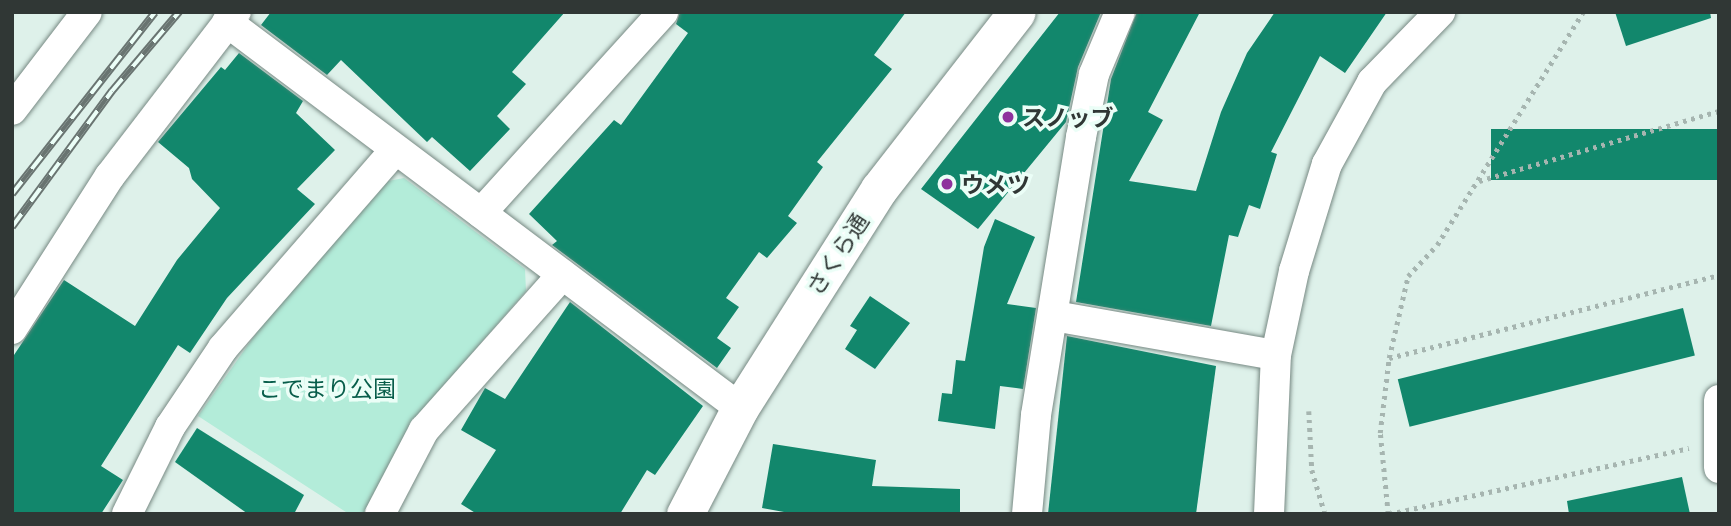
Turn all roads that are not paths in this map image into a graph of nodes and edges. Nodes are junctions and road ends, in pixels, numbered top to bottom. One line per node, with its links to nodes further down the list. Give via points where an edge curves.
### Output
1 (87, 12): 7 (street)
2 (663, 12): 9 (street)
3 (1017, 12): 15 (street, さくら通, via 879,190)
4 (1120, 12): 11 (street, via 1094,74)
5 (1440, 12): 13 (street, via 1372,82 1327,164 1294,271)
6 (231, 17): 8 (street); 12 (street, via 110,176)
7 (12, 110)
8 (395, 150): 9 (street); 17 (street, via 223,348 170,427)
9 (481, 213): 10 (street)
10 (562, 275): 15 (street); 18 (street, via 424,430)
11 (1054, 316): 13 (street); 20 (street, via 1036,415)
12 (12, 329)
13 (1276, 355): 21 (street)
14 (1719, 400): 16 (street)
15 (740, 408): 19 (street, さくら通)
16 (1718, 455)
17 (127, 514)
18 (380, 514)
19 (685, 514)
20 (1027, 514)
21 (1269, 514)

